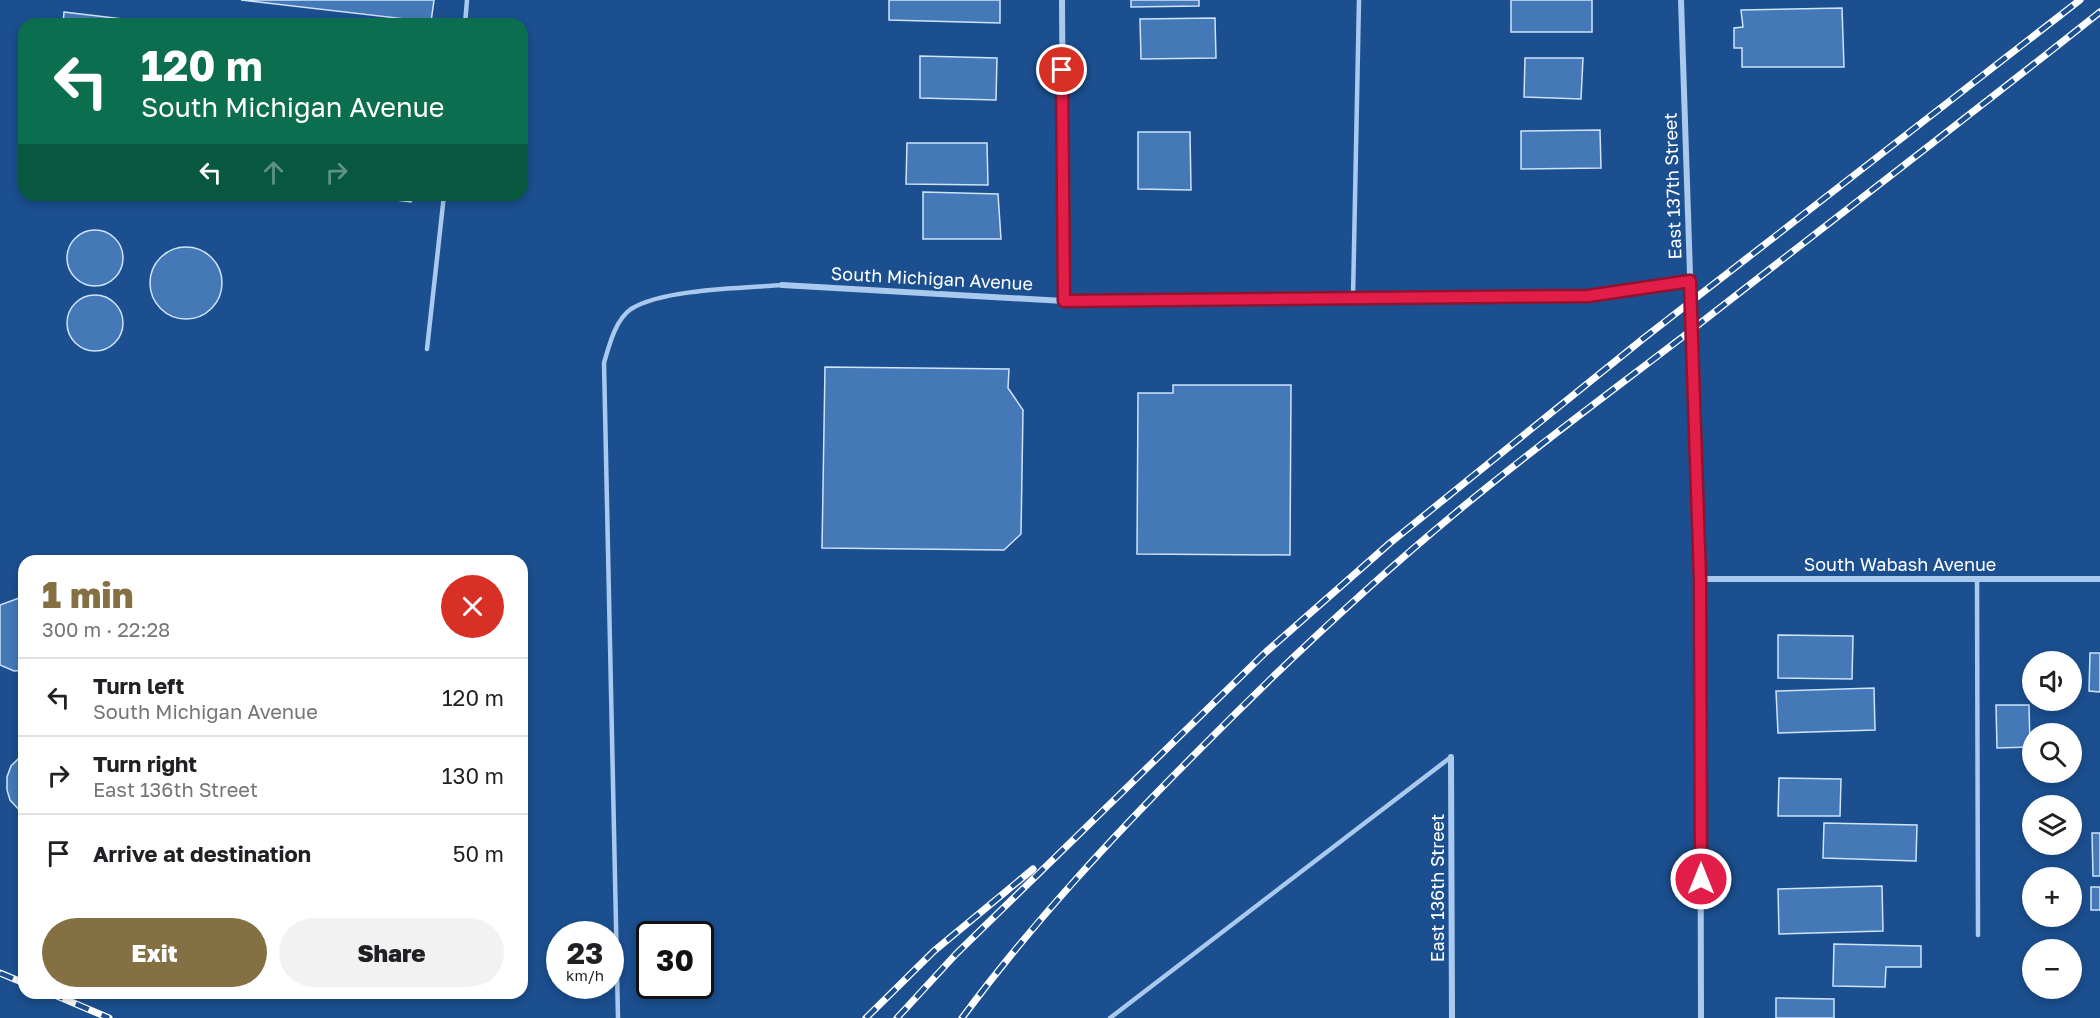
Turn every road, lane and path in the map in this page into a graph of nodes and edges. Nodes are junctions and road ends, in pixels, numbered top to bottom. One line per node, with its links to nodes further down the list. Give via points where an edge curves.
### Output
1 (467, 0): 5 (lane)
2 (1062, 0): 10 (street)
3 (1359, 0): 9 (lane)
4 (1681, 0): 7 (street, East 137th Street)
5 (466, 18)
6 (443, 201): 11 (lane)
7 (1690, 281): 9 (street, South Michigan Avenue, via 1588,296); 12 (street, East 137th Street)
8 (782, 285): 10 (street, South Michigan Avenue); 17 (lane, via 707,291 656,300 629,310 614,332 604,363)
9 (1353, 298): 10 (street, South Michigan Avenue)
10 (1064, 301)
11 (427, 349)
12 (1700, 579): 13 (street, South Wabash Avenue); 20 (street, East 137th Street)
13 (1977, 579): 14 (street, South Wabash Avenue); 16 (lane)
14 (2100, 579)
15 (1451, 757): 18 (lane); 19 (street, East 136th Street)
16 (1978, 935)
17 (618, 1018)
18 (1110, 1018)
19 (1452, 1018)
20 (1701, 1018)

